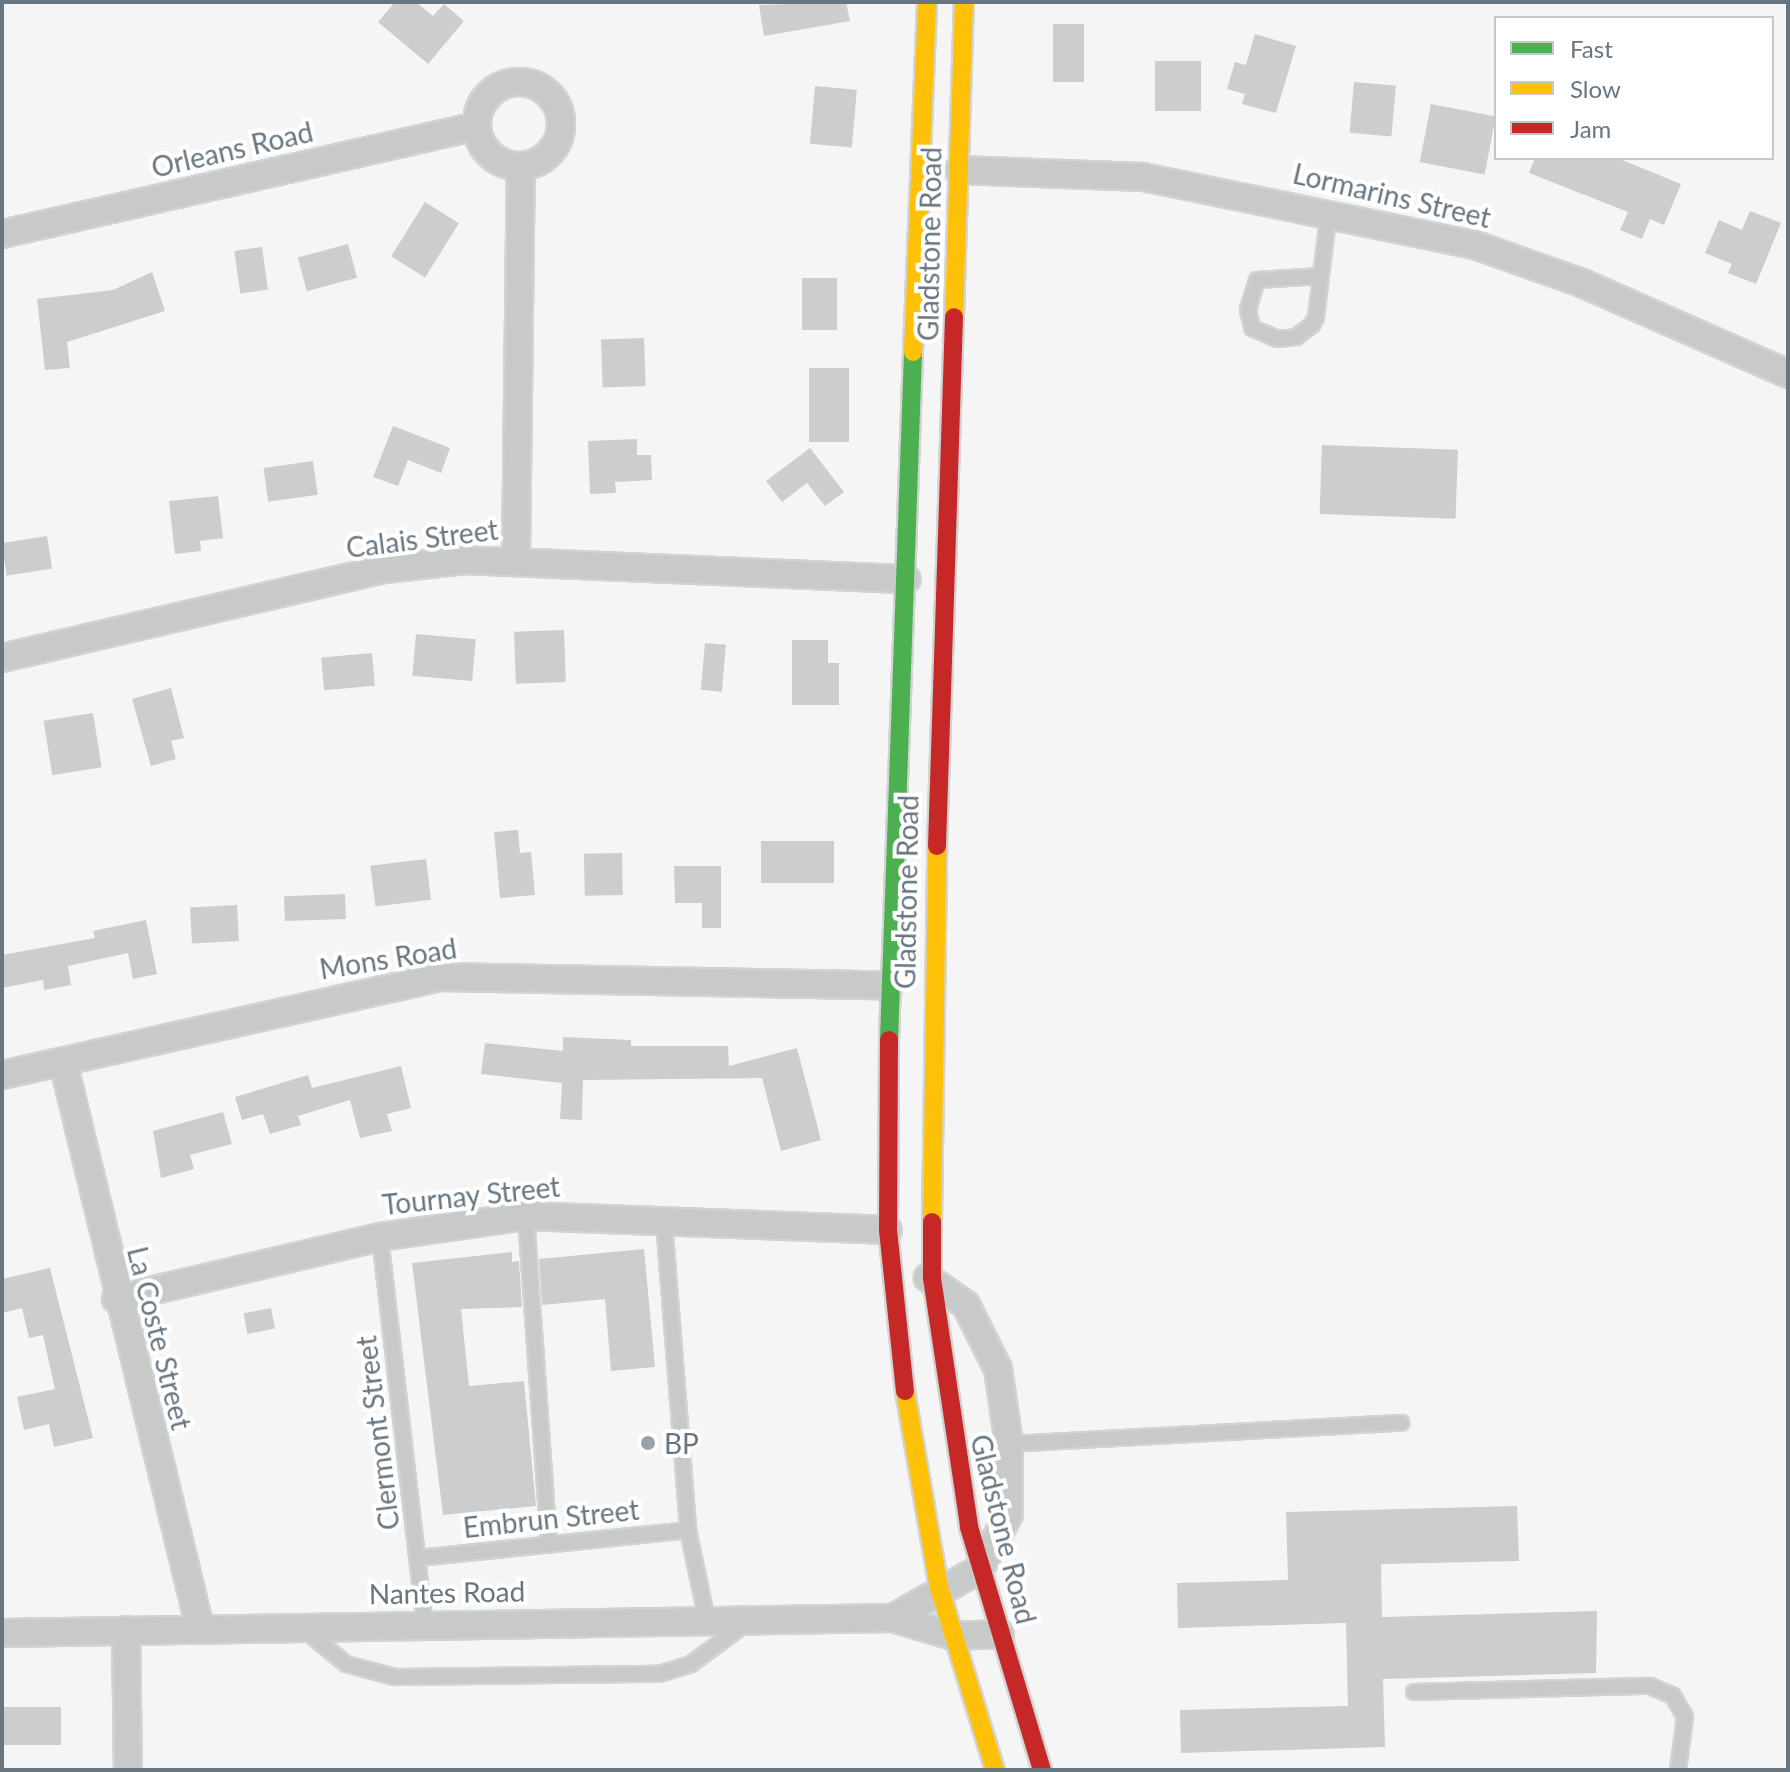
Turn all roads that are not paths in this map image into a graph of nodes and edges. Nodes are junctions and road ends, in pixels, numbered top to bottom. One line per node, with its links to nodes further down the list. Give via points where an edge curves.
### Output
1 (927, 2): 4 (street, Gladstone Road)
2 (964, 2): 5 (street, Gladstone Road)
3 (477, 126): 6 (street, via 486,150); 6 (street, via 483,103 501,86 525,83 547,93 560,114 558,138 544,158); 11 (street, Orleans Road)
4 (923, 139): 5 (street); 8 (street, Gladstone Road)
5 (960, 142): 7 (street, Gladstone Road)
6 (521, 166): 16 (street)
7 (959, 170): 9 (street, Gladstone Road); 10 (street, Lormarins Street, via 1143,177)
8 (921, 200): 9 (street); 14 (street, Gladstone Road)
9 (958, 203): 15 (street, Gladstone Road)
10 (1329, 211): 12 (lane); 13 (street, Lormarins Street, via 1523,262)
11 (2, 234)
12 (1321, 276): 12 (lane, via 1316,317 1306,332 1278,339 1252,328 1248,310 1257,280)
13 (1788, 374)
14 (908, 546): 15 (street, via 929,542); 17 (street, Gladstone Road)
15 (947, 548): 19 (street, Gladstone Road)
16 (516, 559): 17 (street, Calais Street); 20 (street, Calais Street, via 385,569)
17 (907, 579): 18 (street, Gladstone Road)
18 (906, 613): 19 (street); 21 (street, Gladstone Road)
19 (944, 613): 21 (street, Gladstone Road)
20 (2, 658)
21 (913, 953): 22 (street, Gladstone Road); 24 (street, Gladstone Road)
22 (889, 986): 23 (street, Gladstone Road); 25 (street, Mons Road, via 440,977)
23 (888, 1021): 24 (street); 27 (street, Gladstone Road)
24 (931, 1022): 27 (street, Gladstone Road)
25 (63, 1062): 26 (street, Mons Road); 34 (street, La Coste Street)
26 (2, 1075)
27 (910, 1195): 30 (street, Gladstone Road); 33 (street, Gladstone Road)
28 (526, 1216): 29 (street, Tournay Street); 31 (street, Tournay Street); 38 (lane)
29 (664, 1222): 30 (street, Tournay Street); 37 (lane)
30 (888, 1230): 32 (street, Gladstone Road)
31 (380, 1237): 34 (street, Tournay Street); 39 (lane, Clermont Street)
32 (891, 1277): 33 (street); 41 (street, Gladstone Road, via 911,1449)
33 (932, 1278): 36 (street, via 966,1305 989,1343); 40 (street, Gladstone Road, via 954,1446)
34 (116, 1299): 46 (street, La Coste Street)
35 (1401, 1423): 36 (lane)
36 (1009, 1444): 40 (street, via 1009,1514)
37 (688, 1530): 38 (lane, Embrun Street); 43 (lane)
38 (549, 1544): 39 (lane, Embrun Street)
39 (418, 1558): 45 (lane, Clermont Street)
40 (980, 1569): 41 (street); 50 (street, Gladstone Road)
41 (939, 1587): 42 (street); 51 (street, Gladstone Road)
42 (893, 1618): 44 (street, Nantes Road); 51 (street, Nantes Road)
43 (707, 1620): 44 (street, Nantes Road); 45 (street, Nantes Road)
44 (751, 1620): 47 (lane, via 691,1664 659,1674 395,1677 346,1664)
45 (425, 1623): 47 (street, Nantes Road)
46 (200, 1628): 47 (street, Nantes Road); 48 (street, Nantes Road)
47 (303, 1628)
48 (126, 1630): 49 (street, Nantes Road); 55 (street)
49 (2, 1633)
50 (1000, 1634): 51 (street, Nantes Road); 53 (street, Gladstone Road)
51 (953, 1636): 53 (street, Gladstone Road)
52 (1414, 1692): 57 (lane, via 1650,1686 1673,1696 1685,1717)
53 (1004, 1727): 54 (street, Gladstone Road); 56 (street, Gladstone Road)
54 (988, 1768)
55 (128, 1770)
56 (1042, 1770)
57 (1678, 1770)

